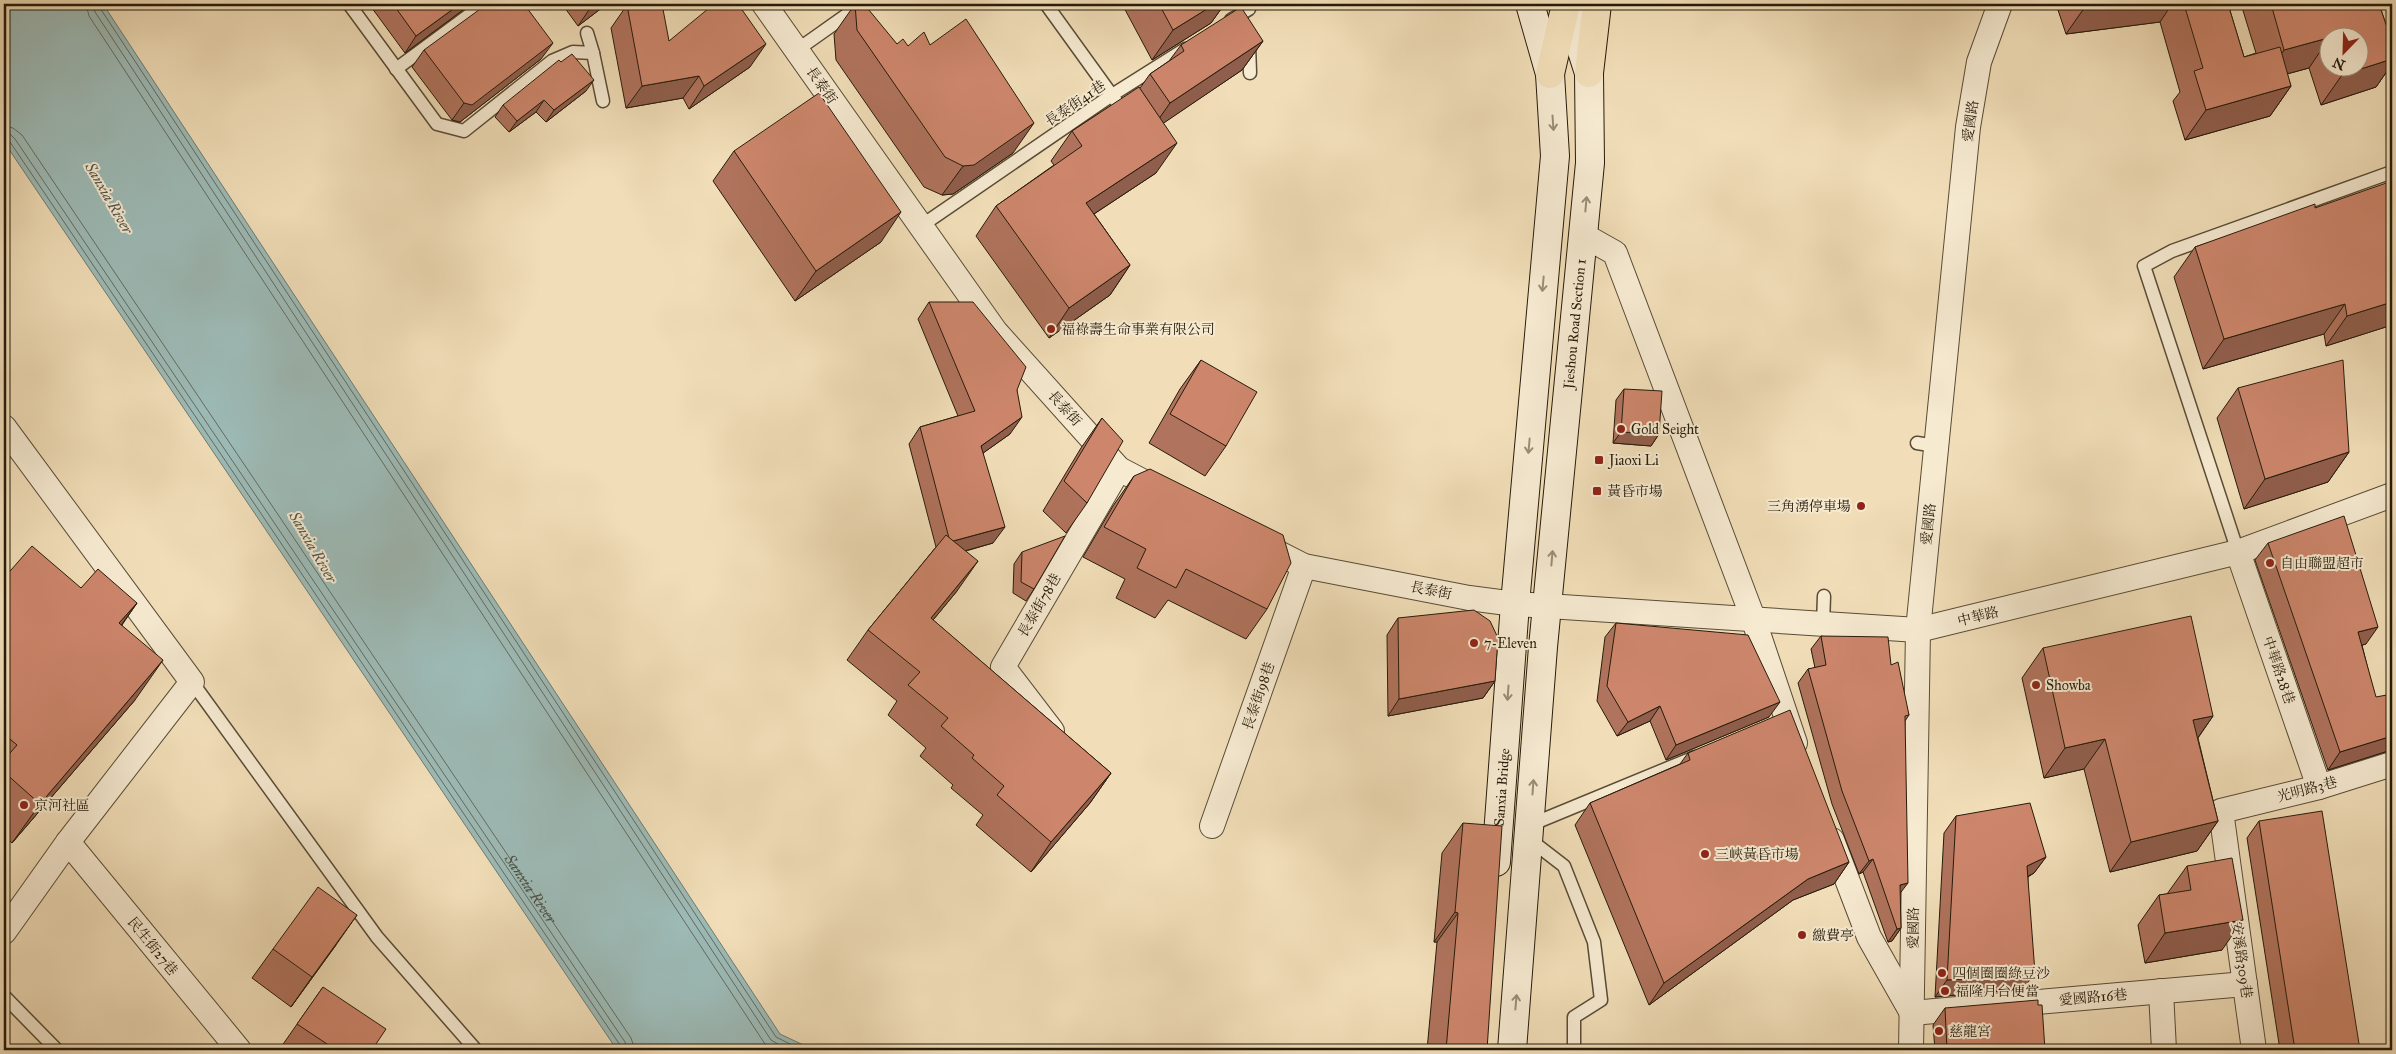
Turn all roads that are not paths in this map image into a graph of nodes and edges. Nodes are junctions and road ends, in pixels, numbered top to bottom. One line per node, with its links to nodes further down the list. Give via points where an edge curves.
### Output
1 (349, 4): 18 (lane)
2 (484, 4): 18 (lane)
3 (764, 4): 15 (street, 長泰街)
4 (862, 4): 15 (lane)
5 (1046, 4): 22 (lane)
6 (1530, 4): 21 (main road)
7 (1566, 4): 20 (main road, Jieshou Road Section 1); 21 (main road)
8 (1597, 4): 20 (main road)
9 (2000, 4): 40 (street, 愛國路, via 1978,62 1926,444)
10 (1248, 6): 11 (lane); 19 (lane)
11 (1217, 29)
12 (586, 33): 16 (lane)
13 (1193, 44): 22 (lane, 長泰街41巷)
14 (542, 47): 17 (lane)
15 (797, 50): 26 (street, 長泰街)
16 (593, 53): 17 (lane, via 573,52); 23 (lane)
17 (552, 61): 18 (lane, via 464,131 437,124)
18 (396, 69)
19 (1250, 73)
20 (1589, 73): 27 (main road, Jieshou Road Section 1, one-way to 20, via 1590,163)
21 (1550, 74): 36 (main road, one-way to 36, via 1555,156)
22 (1112, 95): 24 (lane); 26 (lane, 長泰街41巷)
23 (603, 101)
24 (1123, 109)
25 (2392, 172): 33 (lane, via 2172,251 2144,266)
26 (921, 226): 29 (street, 長泰街, via 996,332)
27 (1583, 236): 37 (main road, Jieshou Road Section 1, one-way to 27); 38 (street, via 1615,253 1640,301)
28 (4, 427): 41 (street)
29 (1119, 469): 31 (street, 長泰街); 42 (street, 長泰街78巷, via 1003,667)
30 (2392, 495): 33 (street, 中華路, via 2348,517)
31 (1180, 501)
32 (1242, 534): 34 (street, 長泰街)
33 (2238, 552): 40 (street, 中華路); 46 (street, 中華路28巷)
34 (1304, 566): 36 (street, 長泰街); 49 (street, 長泰街98巷)
35 (1824, 596): 39 (lane)
36 (1515, 604): 37 (street, 長泰街); 52 (main road, Sanxia Bridge, one-way to 52)
37 (1548, 606): 38 (street, 中華路); 50 (main road, Jieshou Road Section 1, one-way to 37)
38 (1764, 614): 39 (street, 中華路); 44 (street, via 1781,721)
39 (1823, 624): 40 (street, 中華路)
40 (1918, 630): 57 (street, 愛國路)
41 (192, 682): 51 (street); 60 (lane, via 377,937)
42 (1056, 735)
43 (1704, 754): 50 (lane)
44 (1803, 764)
45 (2392, 764): 46 (street, 光明路3巷)
46 (2319, 787): 47 (street, 光明路3巷)
47 (2221, 811): 54 (street, 安溪路309巷)
48 (1824, 818): 57 (street, via 1847,891)
49 (1212, 826)
50 (1530, 832): 61 (main road, one-way to 50); 62 (lane, via 1564,866 1594,942 1601,1000 1574,1017)
51 (68, 842): 53 (street); 59 (street, 民生街27巷)
52 (1493, 892)
53 (4, 932)
54 (2245, 984): 55 (street, 愛國路16巷); 65 (street, 安溪路309巷)
55 (2161, 991): 57 (street, 愛國路16巷); 64 (street)
56 (4, 996): 58 (lane)
57 (1912, 1013): 63 (street, 愛國路)
58 (57, 1050)
59 (239, 1050)
60 (476, 1050)
61 (1512, 1050)
62 (1574, 1050)
63 (1911, 1050)
64 (2164, 1050)
65 (2254, 1050)

